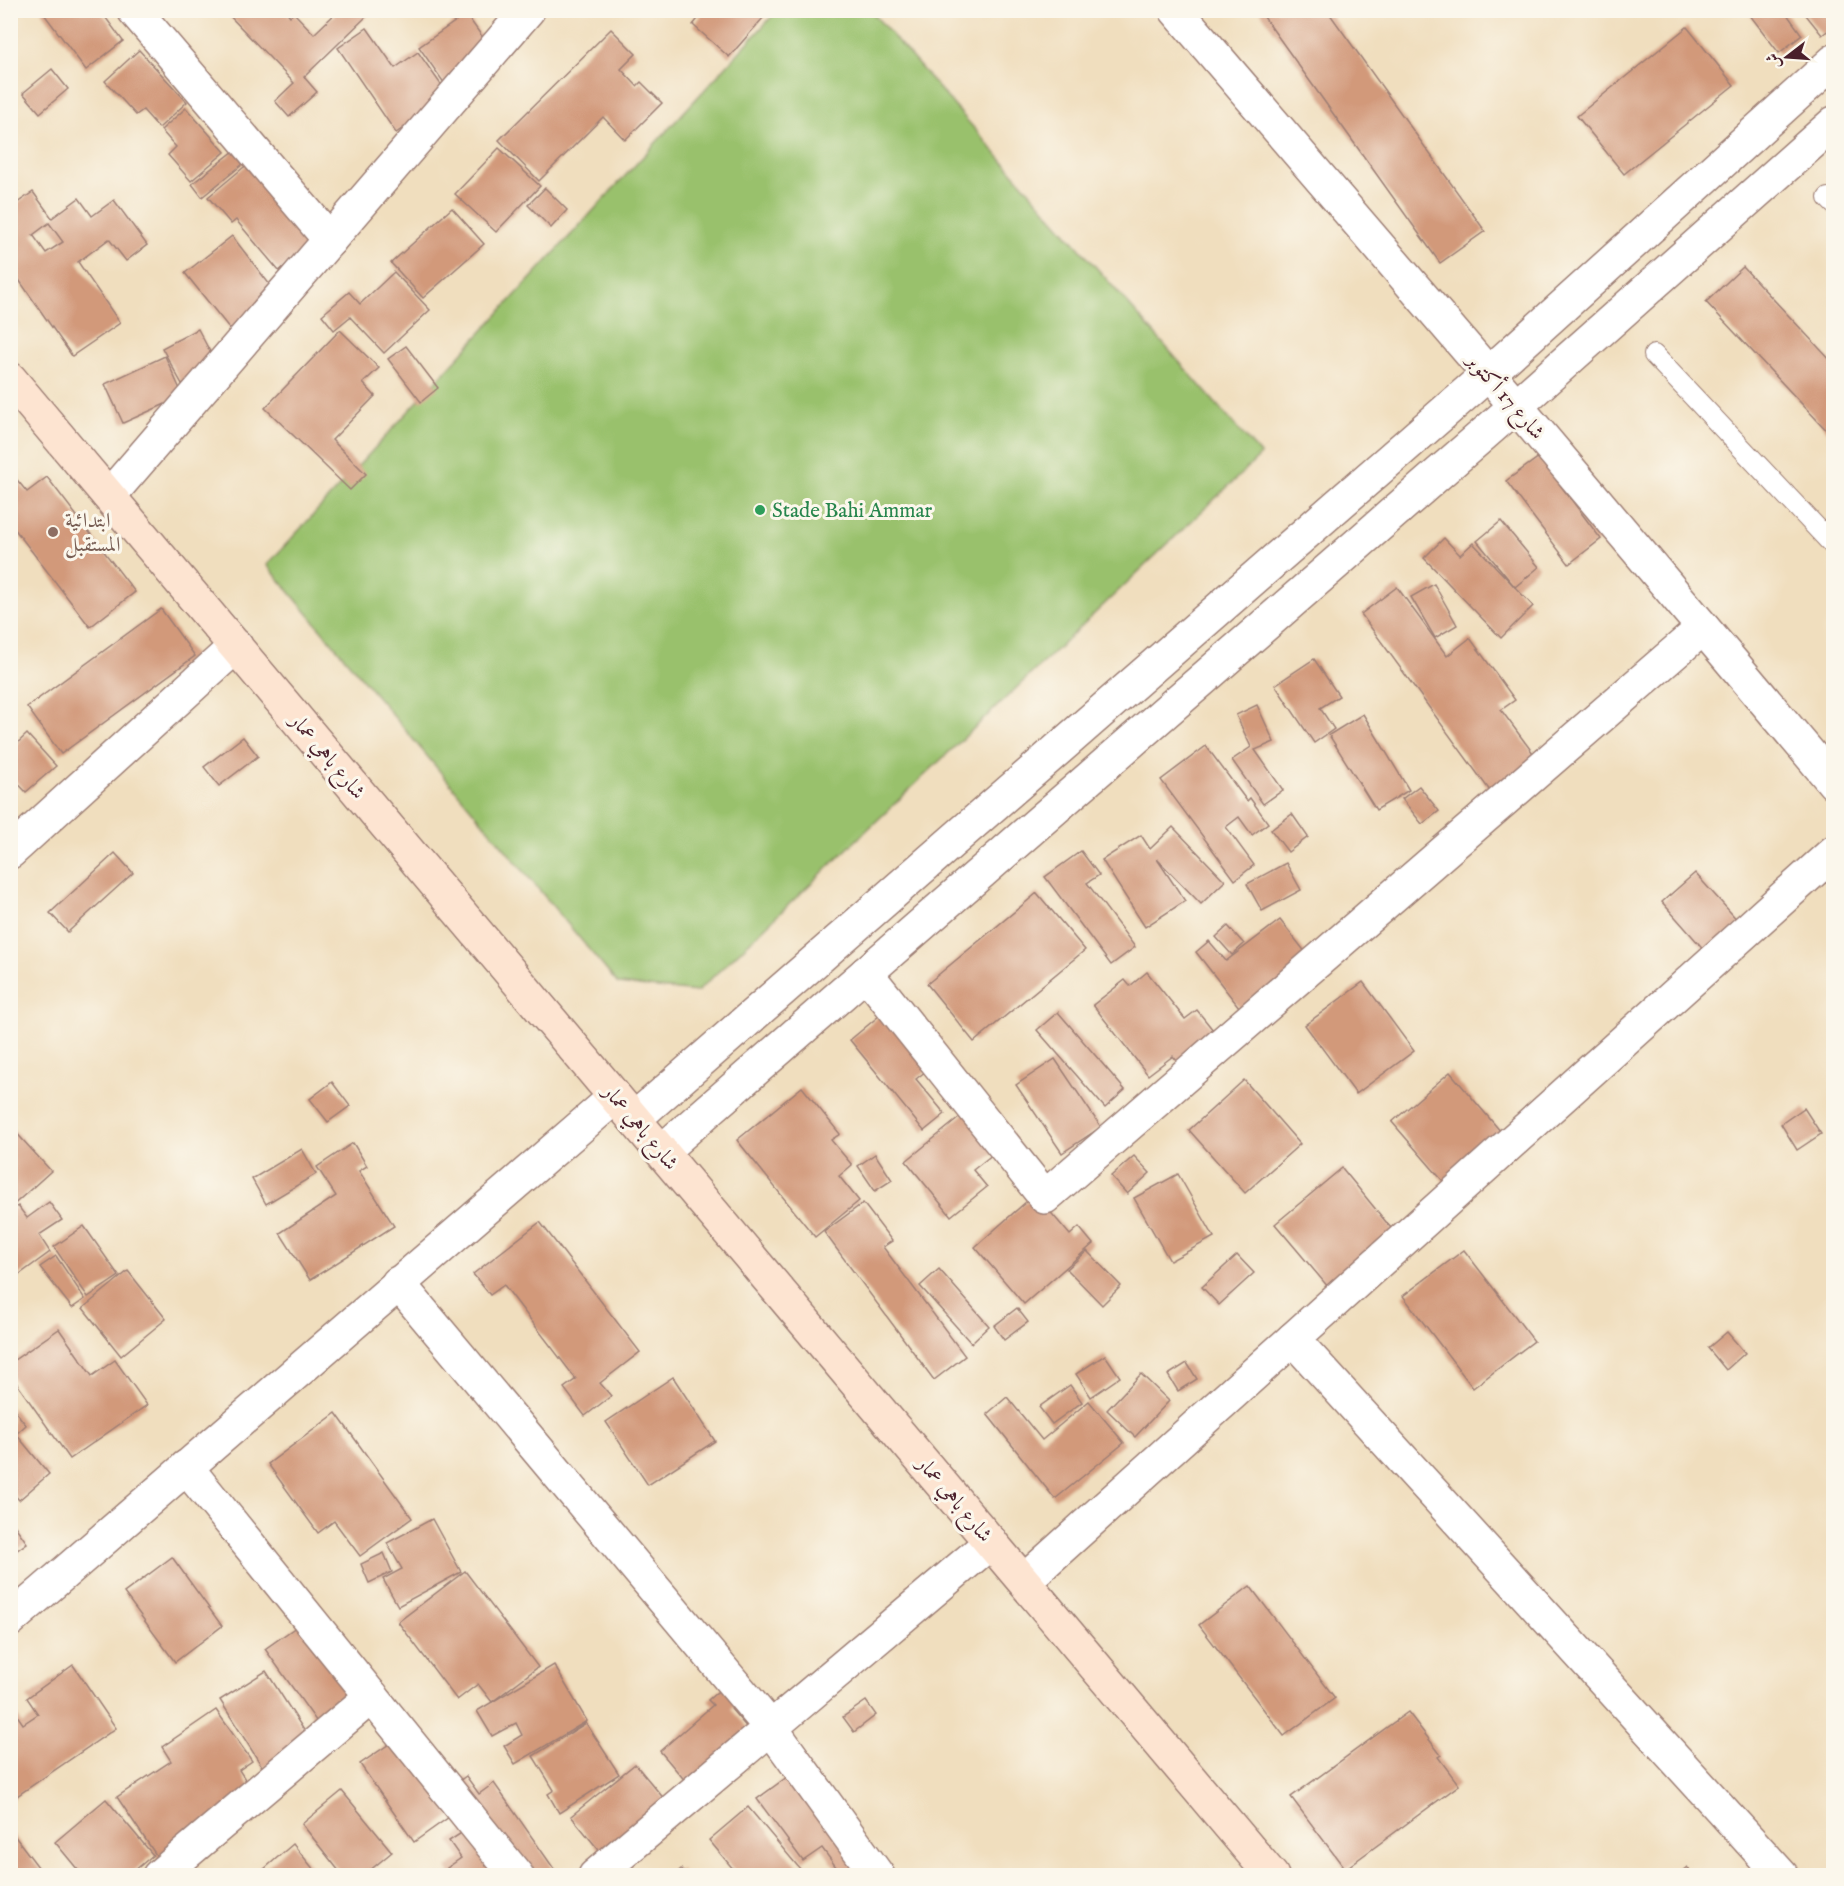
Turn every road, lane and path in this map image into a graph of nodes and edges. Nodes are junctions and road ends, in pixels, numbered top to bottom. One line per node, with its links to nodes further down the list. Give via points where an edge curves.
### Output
1 (134, 10): 8 (street)
2 (528, 10): 8 (street)
3 (1176, 10): 10 (street, شارع 17 أكتوبر)
4 (1833, 61): 5 (street)
5 (1767, 121): 7 (street); 10 (street)
6 (1833, 123): 7 (street)
7 (1796, 155): 12 (street)
8 (330, 240): 13 (street)
9 (1654, 355): 14 (lane)
10 (1487, 375): 12 (street, شارع 17 أكتوبر); 21 (street)
11 (10, 379): 13 (main road, شارع باهي عمار)
12 (1516, 406): 15 (street, شارع 17 أكتوبر); 20 (street)
13 (109, 496): 16 (main road, شارع باهي عمار)
14 (1833, 546)
15 (1703, 628): 17 (street, شارع 17 أكتوبر); 20 (street, via 1045,1197)
16 (236, 646): 18 (street); 21 (main road, شارع باهي عمار)
17 (1833, 783)
18 (10, 852)
19 (1833, 852): 24 (street)
20 (866, 973): 22 (street)
21 (625, 1108): 22 (main road, شارع باهي عمار); 23 (street)
22 (662, 1151): 26 (main road, شارع باهي عمار)
23 (398, 1283): 25 (street); 30 (street)
24 (1293, 1339): 27 (street); 36 (street)
25 (186, 1467): 28 (street); 29 (street)
26 (991, 1542): 27 (main road, شارع باهي عمار); 30 (street)
27 (1024, 1581): 35 (main road, شارع باهي عمار)
28 (10, 1620)
29 (372, 1696): 31 (street); 32 (street)
30 (771, 1728): 33 (street); 34 (street)
31 (159, 1875)
32 (517, 1875)
33 (596, 1875)
34 (878, 1875)
35 (1272, 1875)
36 (1782, 1875)

